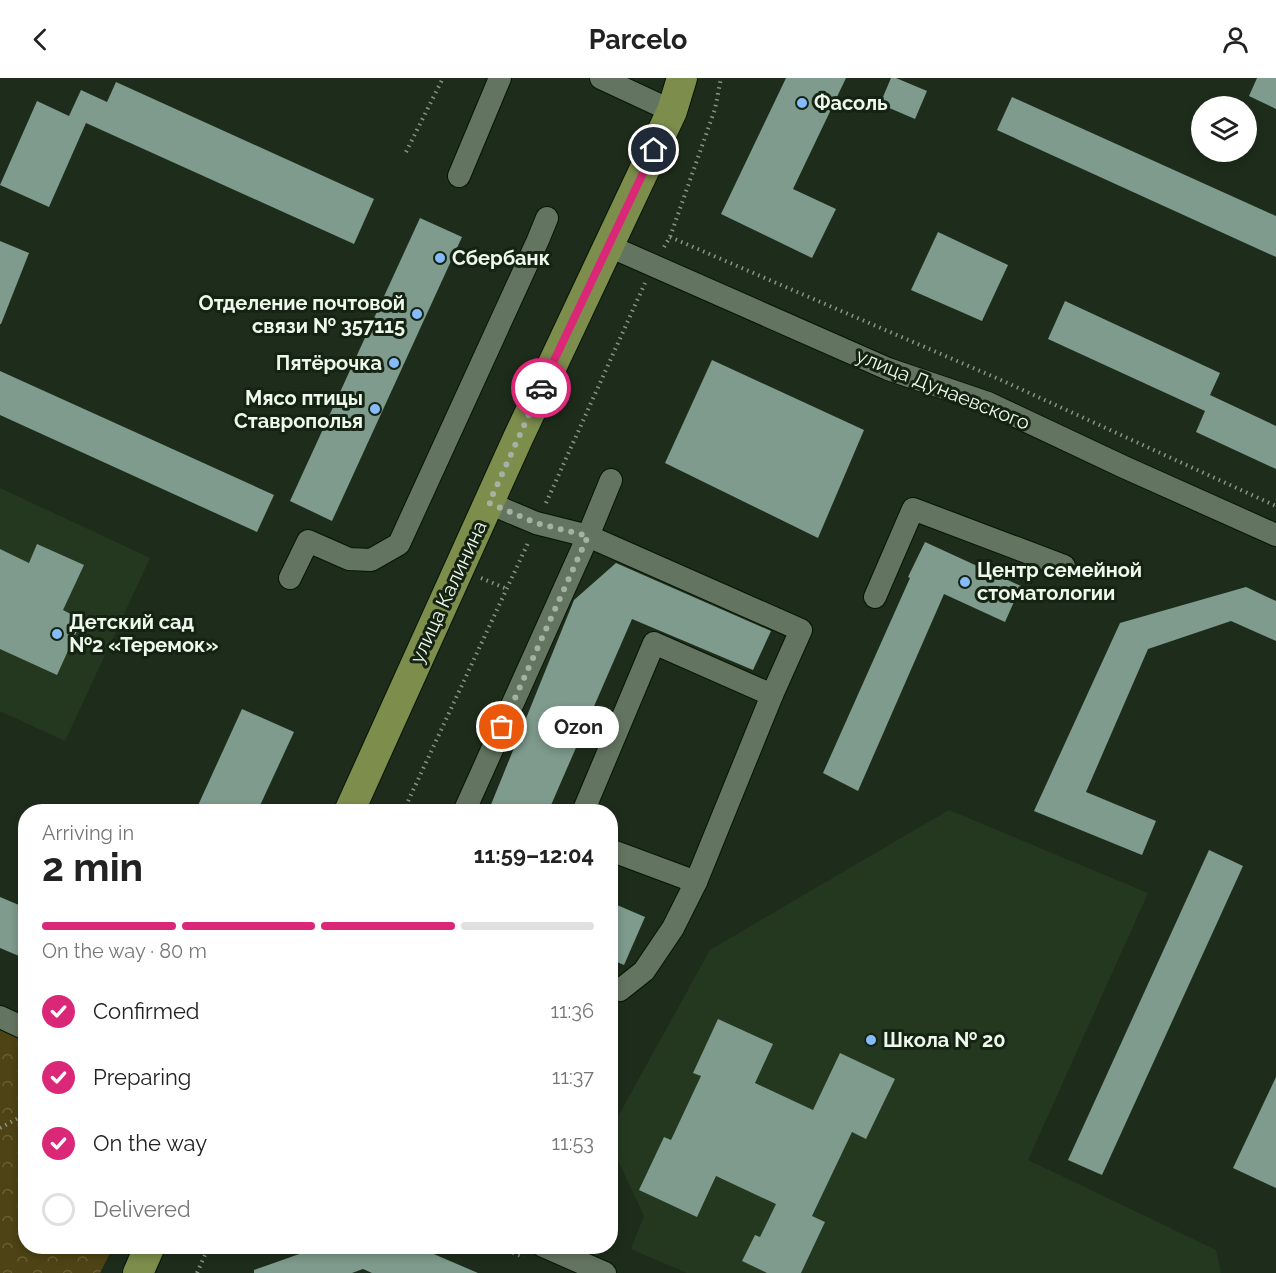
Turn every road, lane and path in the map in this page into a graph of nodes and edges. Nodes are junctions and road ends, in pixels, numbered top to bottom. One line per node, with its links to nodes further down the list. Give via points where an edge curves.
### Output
1 (443, 78): 7 (path)
2 (500, 78): 8 (street)
3 (601, 78): 6 (street)
4 (682, 78): 6 (main road, улица Калинина)
5 (721, 78): 10 (path, via 715,109)
6 (672, 111): 11 (main road, улица Калинина)
7 (406, 152)
8 (459, 176)
9 (547, 218): 20 (street, via 399,544 370,560 348,559 308,540)
10 (670, 237): 12 (path); 15 (path, via 1001,380)
11 (609, 246): 12 (street, улица Дунаевского); 14 (main road, улица Калинина)
12 (653, 266): 16 (path); 17 (street, улица Дунаевского, via 888,369 988,403)
13 (611, 480): 18 (street)
14 (489, 503): 16 (street); 23 (main road, улица Калинина)
15 (1276, 506)
16 (536, 523): 18 (street); 24 (path)
17 (1276, 535)
18 (588, 536): 22 (street, via 801,630); 25 (street)
19 (1064, 566): 21 (street, via 913,509)
20 (290, 578)
21 (875, 597)
22 (772, 695): 26 (street, via 654,643); 28 (street)
23 (353, 804)
24 (407, 804)
25 (468, 804)
26 (586, 804)
27 (618, 853): 28 (street)
28 (696, 882): 29 (street, via 673,928 644,971)
29 (618, 989)
30 (0, 1017): 31 (street)
31 (18, 1025)
32 (18, 1118): 33 (path)
33 (0, 1128)
34 (146, 1254): 37 (main road)
35 (205, 1254): 38 (path)
36 (561, 1254): 39 (street)
37 (138, 1273)
38 (197, 1273)
39 (605, 1273)

